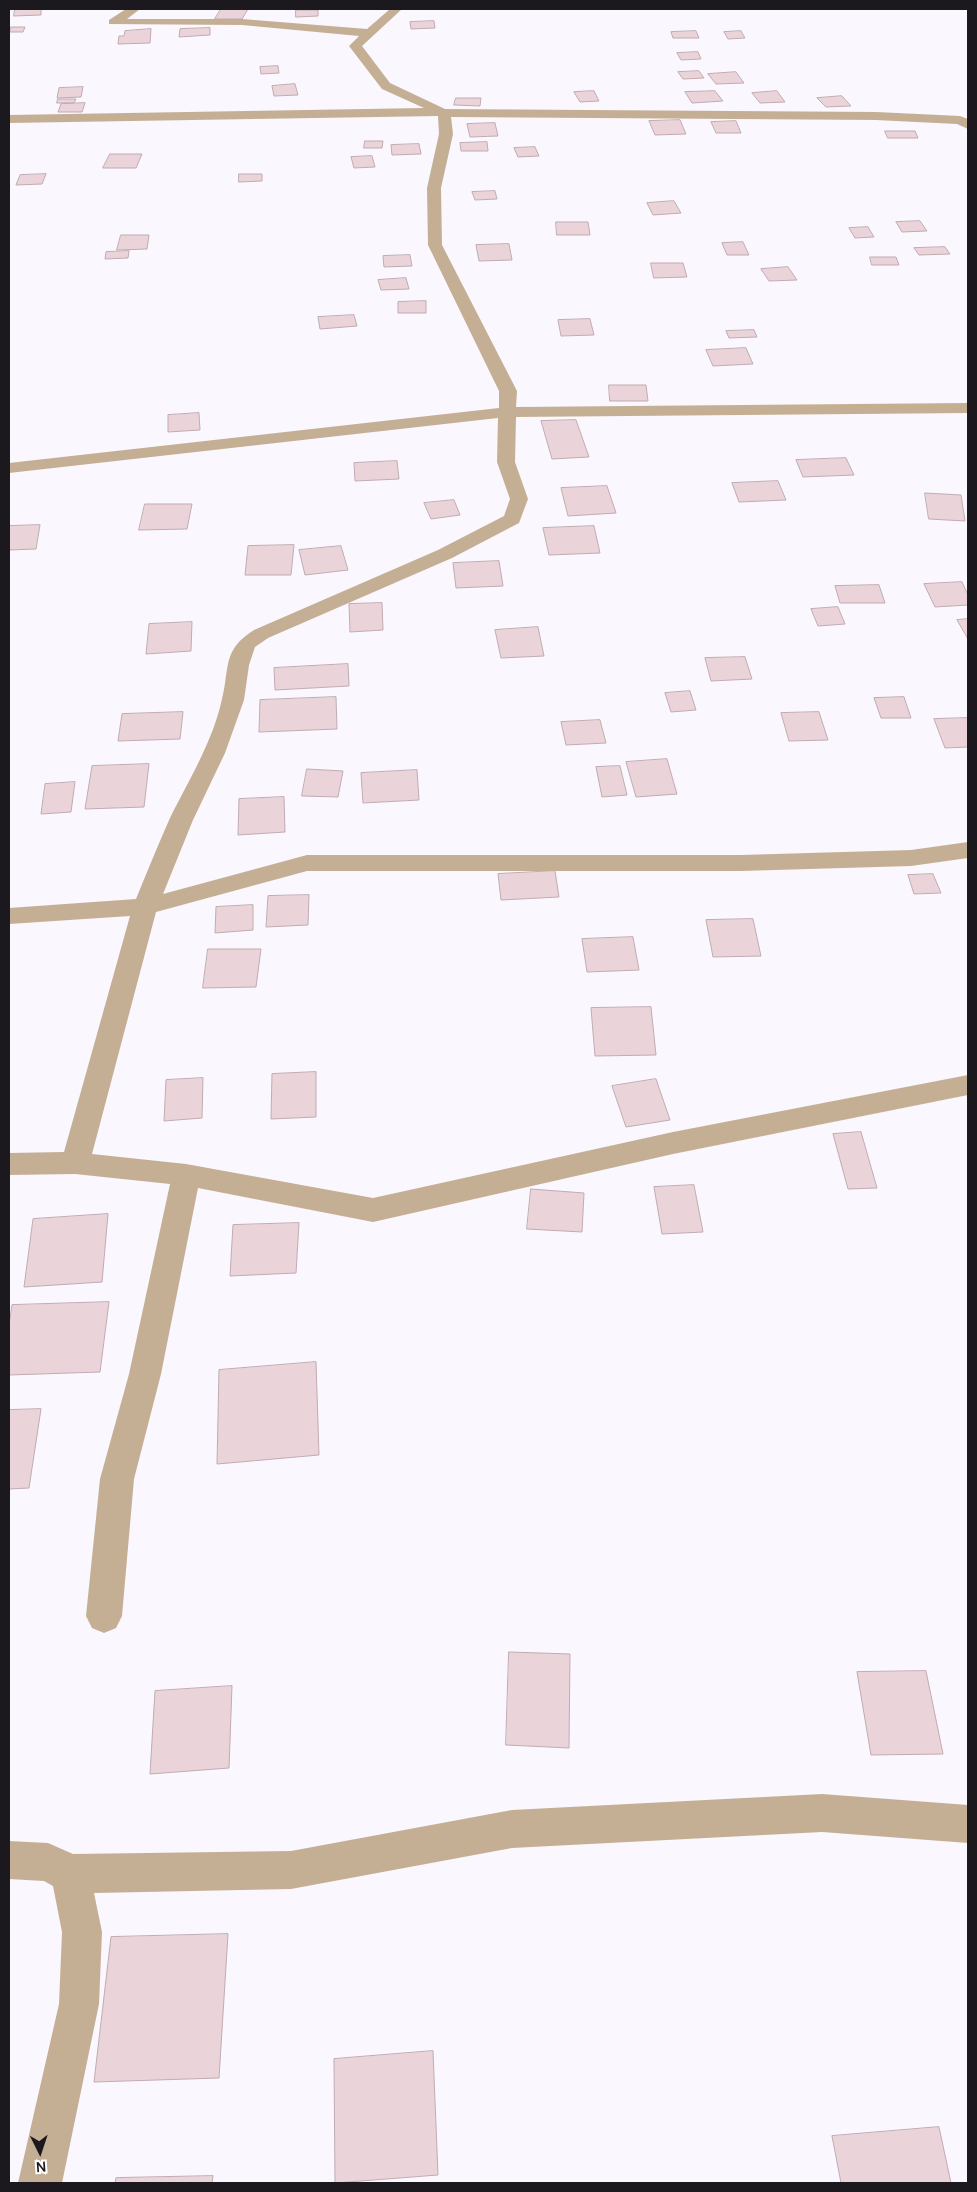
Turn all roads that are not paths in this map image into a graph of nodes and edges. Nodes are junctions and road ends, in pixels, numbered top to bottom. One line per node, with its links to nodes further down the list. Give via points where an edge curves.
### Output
1 (134, 9): 3 (street, via 113,22 242,22)
2 (396, 9): 3 (street)
3 (369, 33): 4 (street, via 355,46 386,86)
4 (444, 113): 5 (street); 6 (street, via 876,116 960,120); 8 (street, via 446,134 434,188 435,245 508,391)
5 (9, 119)
6 (968, 126)
7 (968, 408): 8 (street)
8 (508, 412): 9 (street); 11 (street, via 506,462 519,499 512,519 445,554 261,634 246,644 238,665 233,700 214,753 181,820)
9 (9, 468)
10 (968, 850): 11 (street, via 911,858 741,864 308,863)
11 (145, 908): 12 (street); 14 (street)
12 (9, 916)
13 (968, 1085): 16 (street, via 674,1143 374,1210)
14 (75, 1163): 15 (street); 16 (street)
15 (9, 1164)
16 (186, 1174): 17 (street, via 145,1374 117,1479)
17 (104, 1616)
18 (968, 1824): 20 (street, via 822,1813 512,1829 290,1870)
19 (9, 1860): 20 (street, via 48,1862)
20 (70, 1874): 21 (street, via 82,1932 79,2004)
21 (40, 2183)

